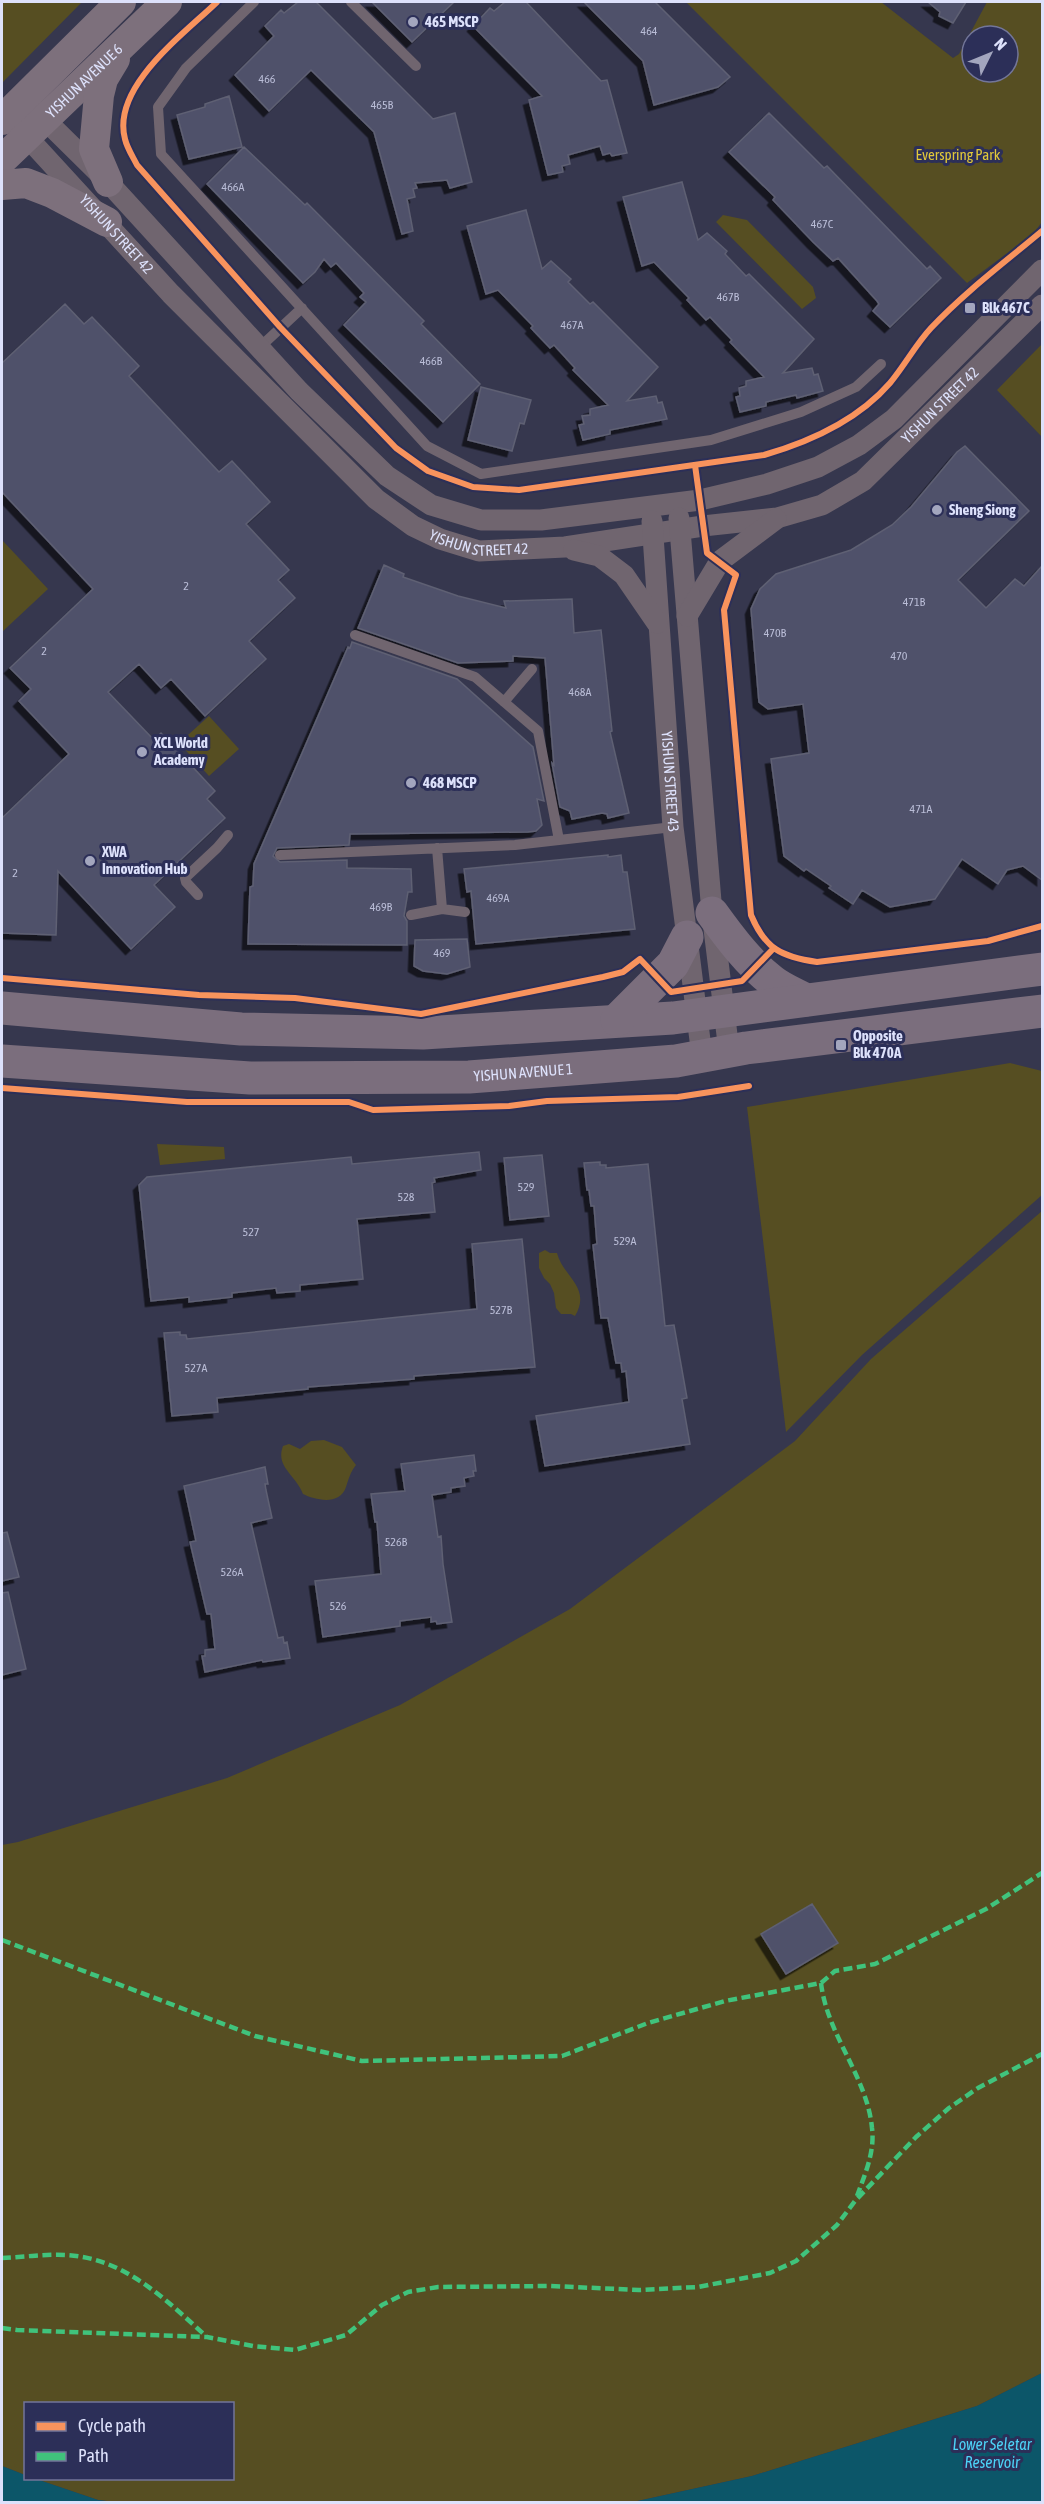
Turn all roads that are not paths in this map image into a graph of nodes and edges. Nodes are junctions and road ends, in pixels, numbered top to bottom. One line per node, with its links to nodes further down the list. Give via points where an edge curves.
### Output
1 (121, 2): 7 (main road, YISHUN AVENUE 6)
2 (167, 2): 5 (main road, YISHUN AVENUE 6)
3 (254, 2): 15 (lane, via 186,68 158,107 161,154)
4 (351, 2): 6 (lane)
5 (127, 38): 8 (main road, YISHUN AVENUE 6); 10 (main road, via 103,79 97,109 94,149)
6 (416, 66)
7 (11, 112): 8 (street, YISHUN STREET 42)
8 (36, 128): 9 (main road, YISHUN AVENUE 6); 10 (street, YISHUN STREET 42); 12 (street, YISHUN STREET 42)
9 (2, 160)
10 (108, 182): 16 (street, YISHUN STREET 42)
11 (2, 185): 12 (main road, via 26,183)
12 (107, 222): 23 (street, YISHUN STREET 42, via 171,294 376,499 413,526 479,551)
13 (1042, 270): 18 (street, YISHUN STREET 42, via 894,419 859,445 818,467 767,484)
14 (1042, 305): 20 (street, YISHUN STREET 42, via 863,481 822,505)
15 (302, 308): 16 (lane); 17 (lane, via 428,446 482,474 711,440 801,412 856,387)
16 (260, 348): 19 (street, YISHUN STREET 42, via 387,476 431,505 481,520 541,520)
17 (881, 364)
18 (677, 502): 19 (street, YISHUN STREET 42); 21 (street, YISHUN STREET 43)
19 (651, 505): 22 (street, YISHUN STREET 43)
20 (777, 518): 21 (street, YISHUN STREET 42); 24 (street, via 720,561)
21 (680, 530): 22 (street, YISHUN STREET 42); 24 (street, YISHUN STREET 43)
22 (653, 534): 23 (street, YISHUN STREET 42); 25 (street, YISHUN STREET 43)
23 (565, 547): 25 (street, via 599,556 624,575)
24 (687, 616): 37 (street, YISHUN STREET 43)
25 (659, 626): 29 (street, YISHUN STREET 43)
26 (355, 635): 28 (lane, via 475,677)
27 (532, 669): 28 (lane)
28 (504, 702): 31 (lane, via 538,731)
29 (673, 827): 31 (lane); 39 (street, YISHUN STREET 43)
30 (228, 834): 34 (lane, via 185,878)
31 (559, 840): 32 (lane)
32 (437, 848): 33 (lane); 35 (lane)
33 (280, 855)
34 (198, 895)
35 (442, 909): 36 (lane); 38 (lane)
36 (465, 912)
37 (712, 913): 41 (main road, via 756,967 774,983); 43 (street, YISHUN STREET 43)
38 (411, 915)
39 (687, 937): 43 (street, YISHUN STREET 43); 45 (main road, via 673,964)
40 (1042, 969): 41 (main road)
41 (806, 1000): 43 (main road)
42 (2, 1008): 45 (main road, via 241,1029 411,1033)
43 (709, 1012): 45 (main road); 46 (street, YISHUN STREET 43)
44 (1037, 1013): 46 (main road, YISHUN AVENUE 1)
45 (617, 1020)
46 (715, 1054): 47 (main road, YISHUN AVENUE 1, via 676,1061 469,1077 250,1078)
47 (2, 1061)

